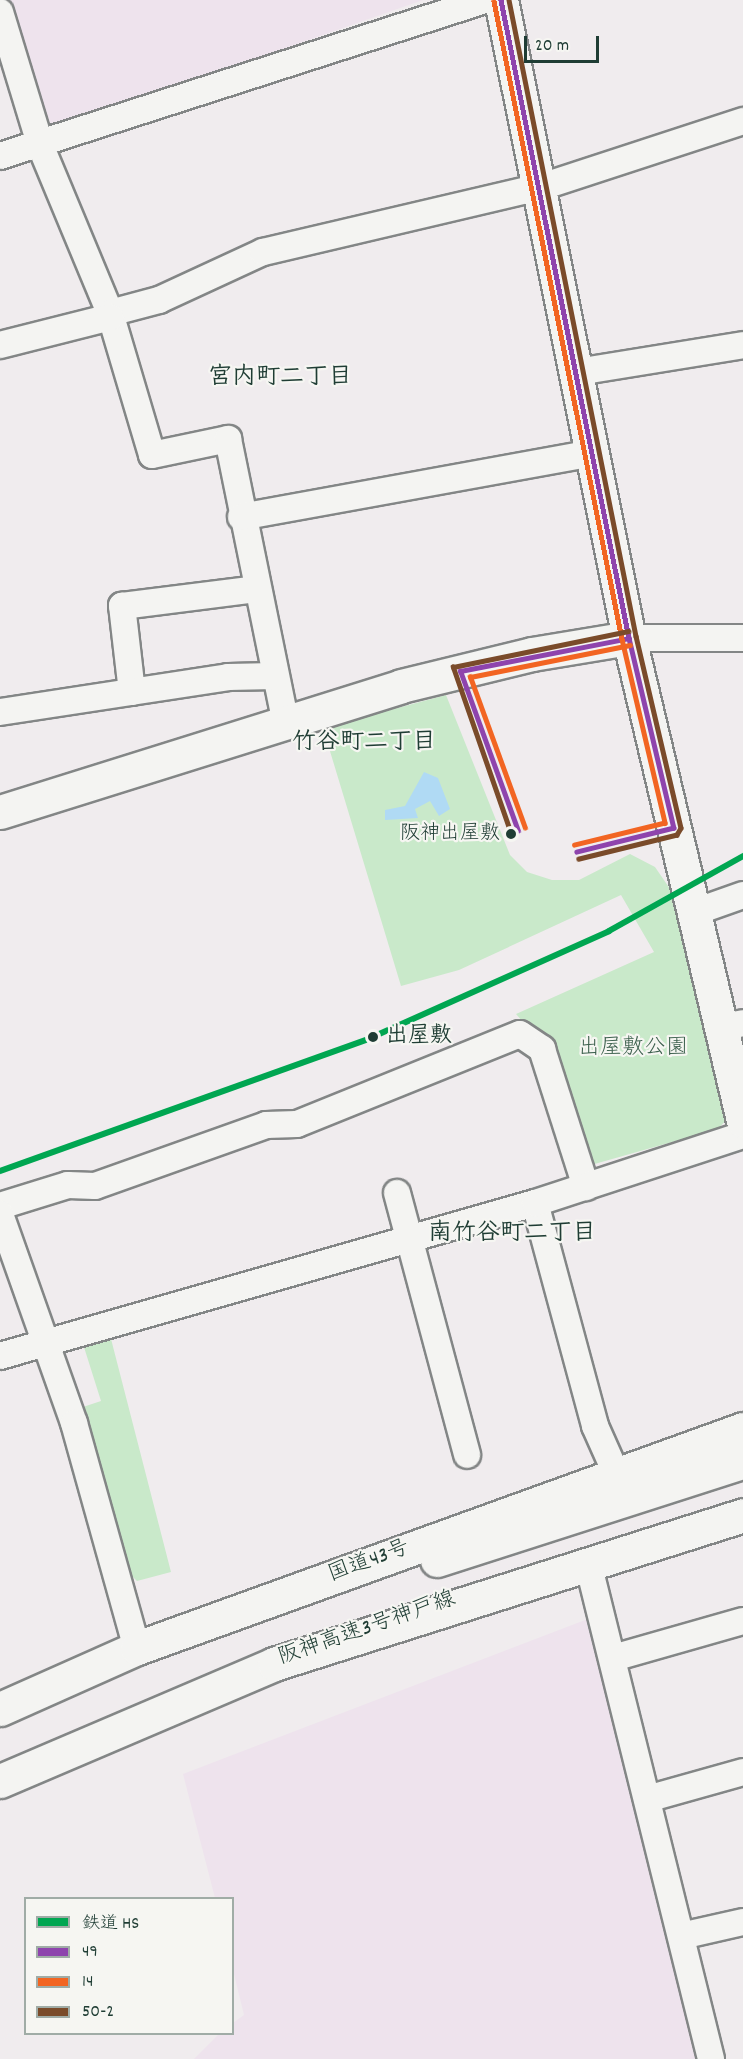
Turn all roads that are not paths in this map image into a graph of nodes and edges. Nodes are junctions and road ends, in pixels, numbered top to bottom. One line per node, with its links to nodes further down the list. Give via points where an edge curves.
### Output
1 (485, 0): 5 (street)
2 (501, 0): 7 (main road)
3 (0, 12): 5 (street)
4 (741, 127): 7 (street)
5 (41, 147): 6 (street); 8 (street)
6 (0, 156)
7 (541, 187): 8 (street, via 263,252 159,300); 11 (main road)
8 (111, 315): 9 (street); 13 (street, via 152,455 228,439)
9 (0, 345)
10 (743, 345): 11 (street)
11 (577, 372): 12 (main road)
12 (593, 453): 13 (street); 15 (main road)
13 (241, 517): 14 (street)
14 (256, 589): 17 (street); 18 (street, via 122,606)
15 (629, 638): 16 (street); 20 (main road, via 460,670); 23 (main road)
16 (743, 638)
17 (275, 676): 18 (street); 20 (street)
18 (132, 692): 19 (street)
19 (0, 712)
20 (286, 723): 21 (main road)
21 (0, 812)
22 (743, 895): 23 (street)
23 (695, 912): 24 (main road)
24 (733, 1025): 25 (main road)
25 (743, 1121)
26 (743, 1135): 27 (street)
27 (586, 1187): 29 (street); 30 (street, via 542,1049 520,1034 297,1124 266,1125 94,1186 68,1185)
28 (397, 1193): 32 (street)
29 (535, 1203): 32 (street); 38 (street, via 595,1426)
30 (0, 1206)
31 (0, 1214): 33 (street)
32 (408, 1240): 33 (street); 36 (street)
33 (46, 1342): 34 (street); 42 (street)
34 (0, 1356)
35 (743, 1429): 38 (main road, 国道43号)
36 (467, 1455)
37 (743, 1462): 45 (main road, 阪神高速3号神戸線, via 240,1625 131,1664)
38 (615, 1472): 42 (main road, 国道43号)
39 (743, 1513): 40 (main road); 47 (main road, 阪神高速3号神戸線, via 263,1664 94,1729)
40 (588, 1563): 43 (street); 48 (main road, via 274,1664)
41 (743, 1621): 43 (street)
42 (137, 1648): 44 (main road, 国道43号)
43 (613, 1658): 49 (street)
44 (0, 1709)
45 (0, 1722)
46 (743, 1772): 49 (street)
47 (0, 1775)
48 (0, 1781)
49 (647, 1799): 51 (street)
50 (743, 1922): 51 (street)
51 (681, 1936): 52 (street)
52 (711, 2059)

